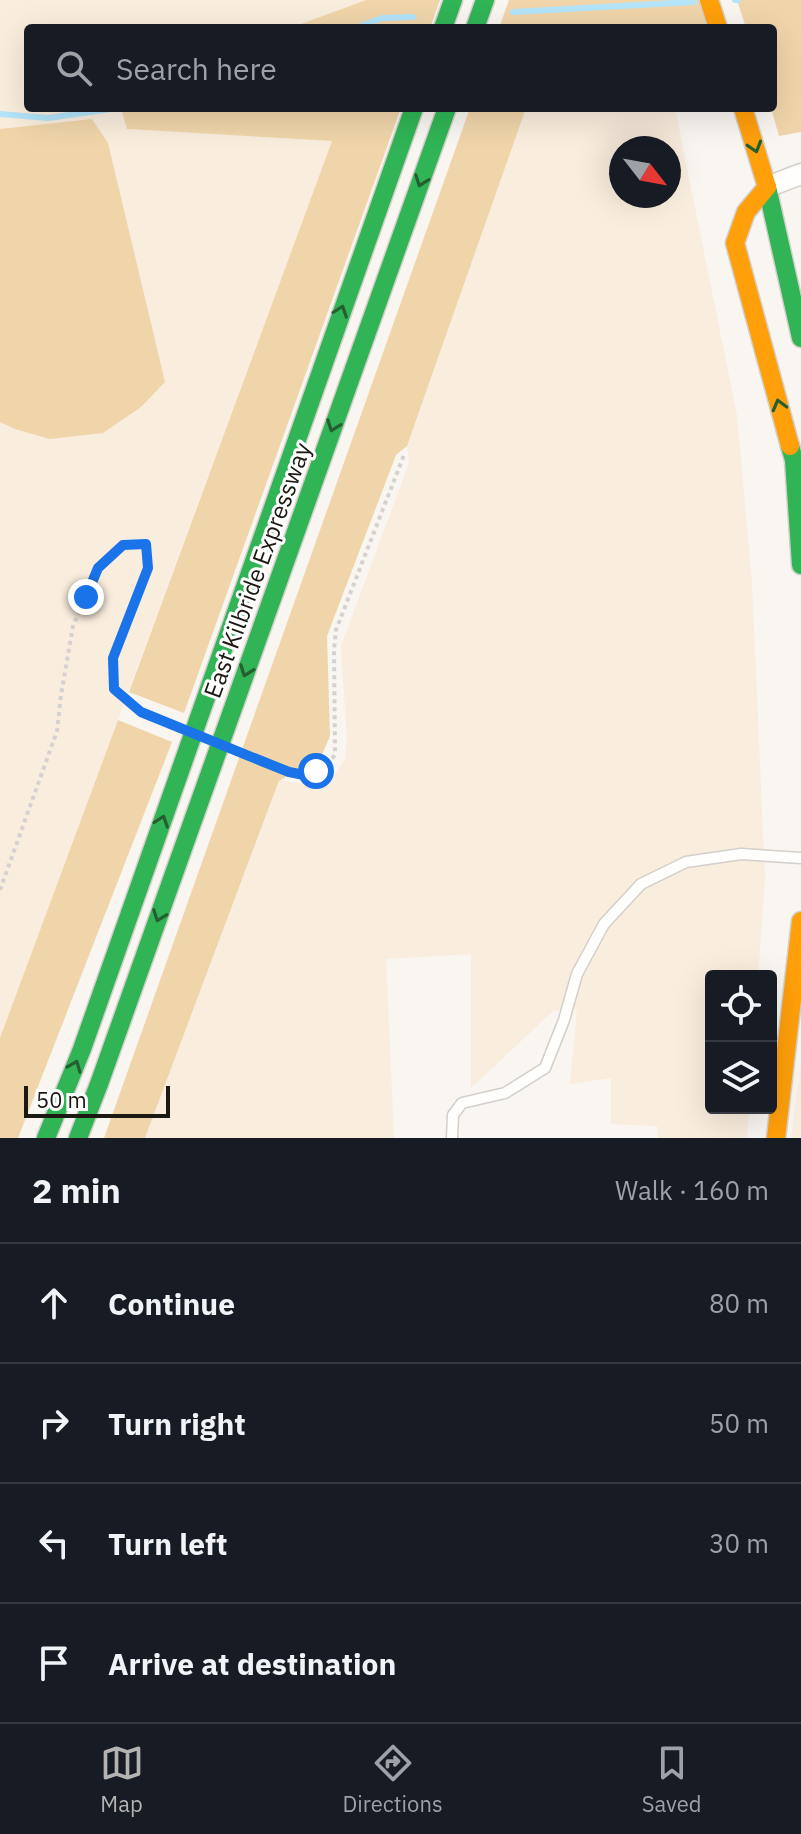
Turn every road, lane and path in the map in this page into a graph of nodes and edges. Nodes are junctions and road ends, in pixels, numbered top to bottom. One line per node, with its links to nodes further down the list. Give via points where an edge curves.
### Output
1 (453, 0): 4 (main road)
2 (485, 0): 5 (main road)
3 (709, 0): 6 (main road)
4 (444, 24)
5 (476, 24)
6 (717, 24)
7 (413, 112): 18 (main road, East Kilbride Expressway, one-way to 7)
8 (446, 112): 19 (main road, East Kilbride Expressway, one-way to 19)
9 (744, 112): 11 (main road, one-way to 11)
10 (801, 174): 11 (street)
11 (767, 187): 12 (main road); 14 (main road, one-way to 11, via 794,460 735,243 739,223)
12 (801, 338)
13 (404, 455): 16 (path, bridge, via 336,630 335,755 327,764 304,775 289,772 141,712 114,689 113,658 148,568 146,544 123,545 98,568 73,626 57,731)
14 (801, 565)
15 (801, 858): 20 (lane, via 741,854 686,862 641,884 604,924 577,974 545,1068 505,1093 462,1103 453,1115)
16 (0, 890)
17 (801, 921): 21 (main road)
18 (46, 1138)
19 (78, 1138)
20 (452, 1138)
21 (776, 1138)

